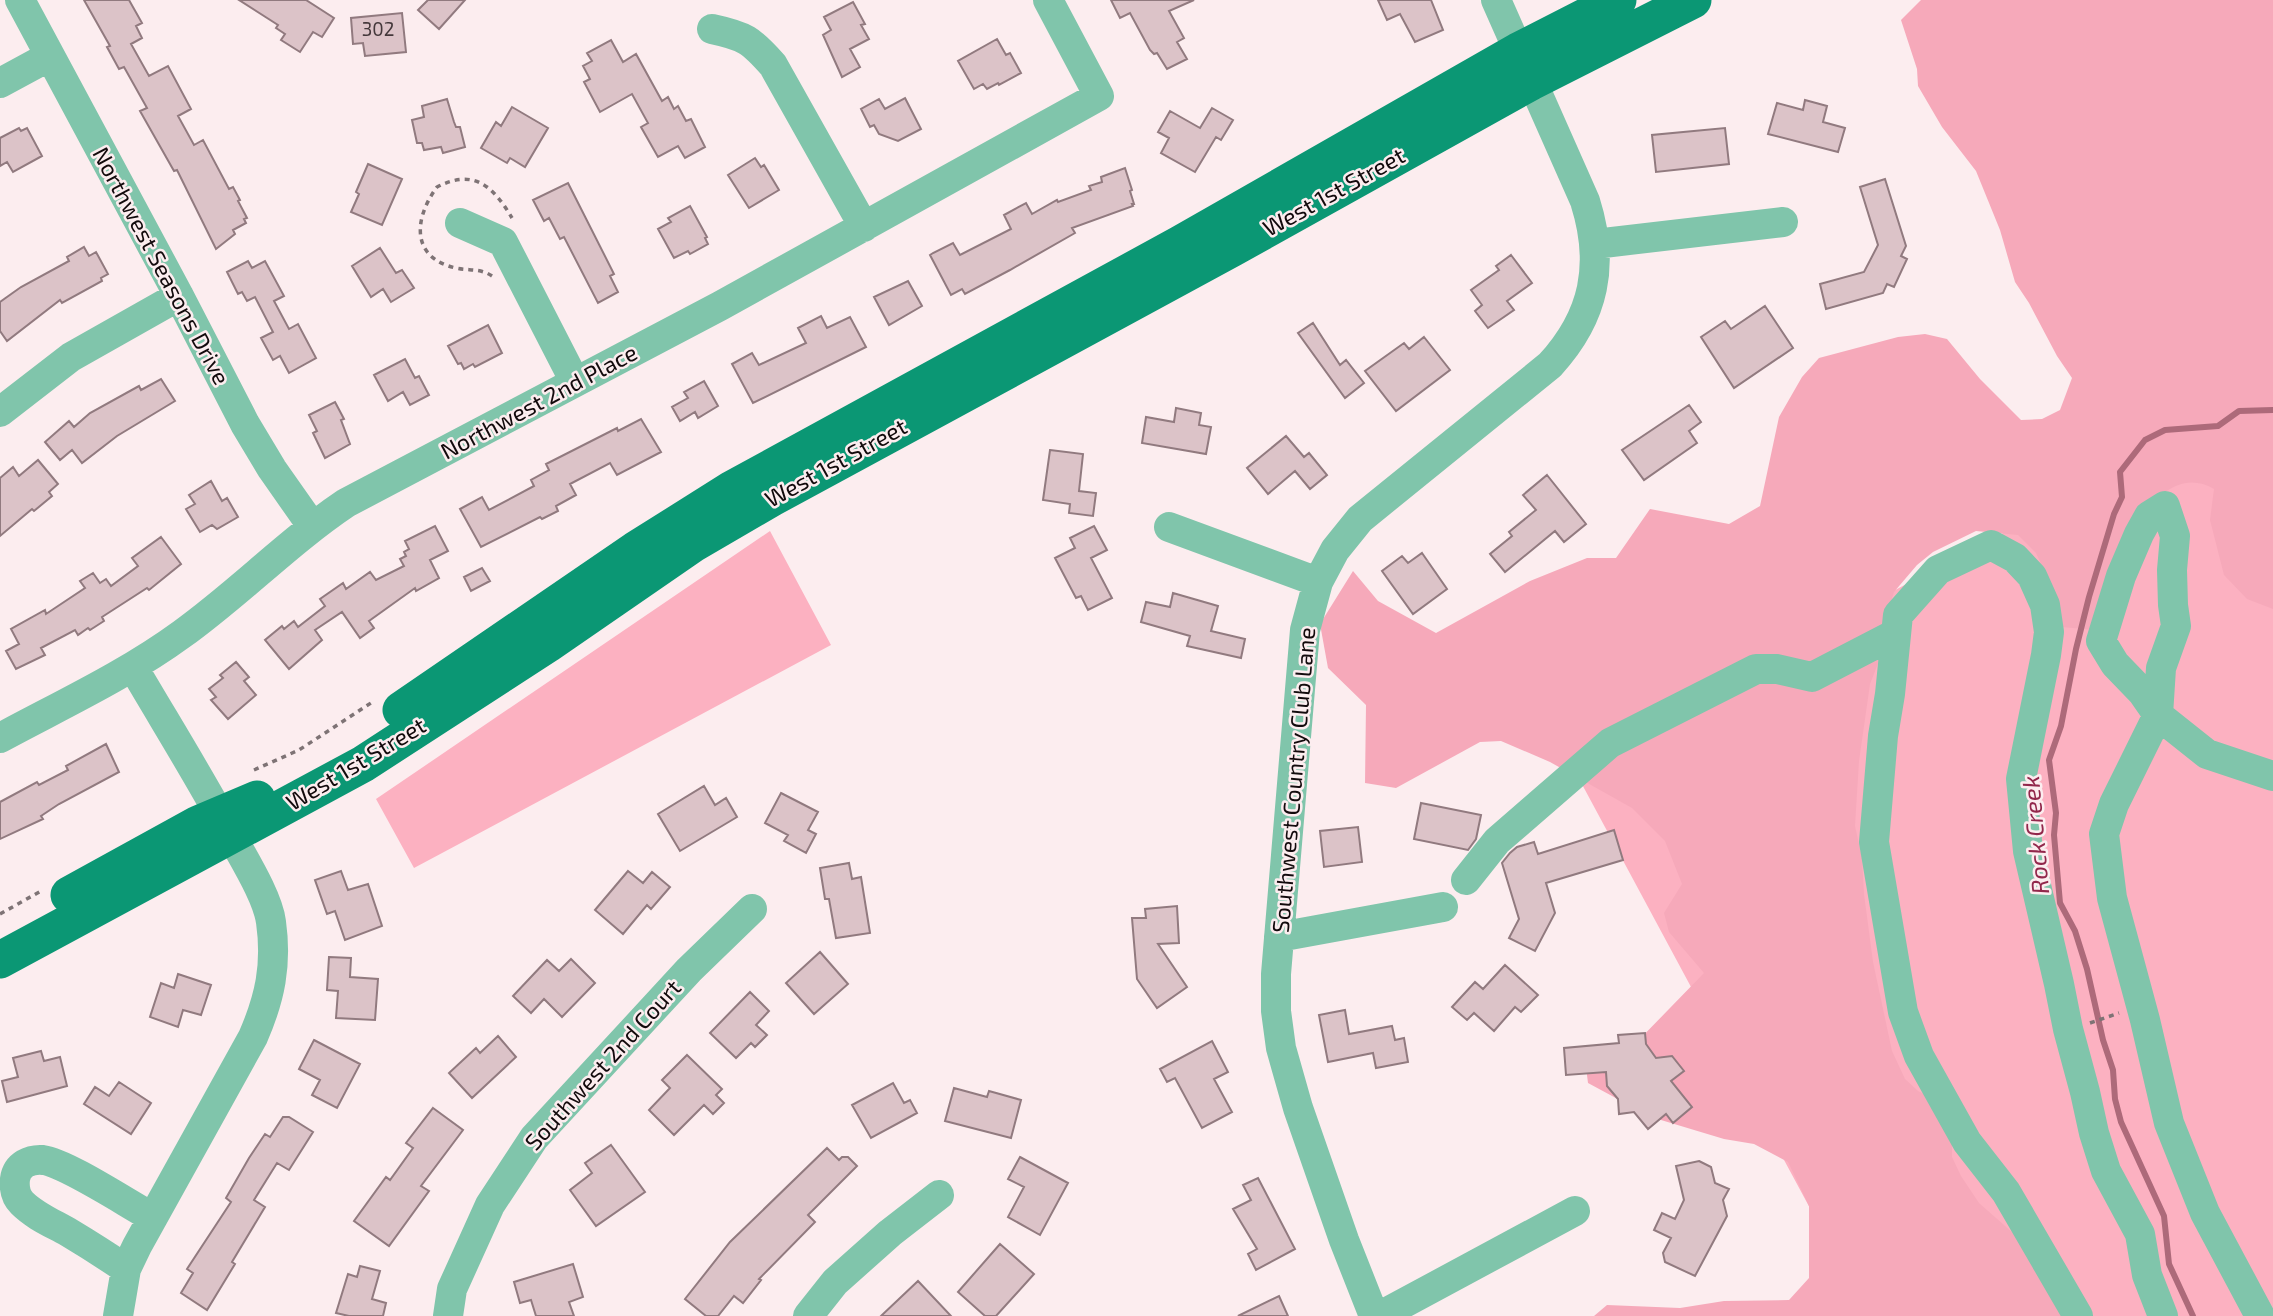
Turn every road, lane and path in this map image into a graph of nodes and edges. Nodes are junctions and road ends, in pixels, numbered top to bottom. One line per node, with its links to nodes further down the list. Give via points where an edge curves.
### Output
1 (20, 0): 7 (street, Northwest Seasons Drive)
2 (1048, 0): 12 (street, Northwest 2nd Place, via 1099,96)
3 (1496, 0): 8 (street, Southwest Country Club Lane)
4 (1618, 0): 8 (main road, West 1st Street)
5 (1693, 0): 8 (main road, West 1st Street)
6 (712, 29): 12 (street, via 739,35 773,65)
7 (50, 56): 9 (street); 14 (street, Northwest Seasons Drive)
8 (1525, 66): 13 (street, Southwest Country Club Lane, via 1585,201); 25 (main road, West 1st Street, via 1168,251 732,489)
9 (0, 83)
10 (1783, 222): 13 (street)
11 (460, 223): 15 (street, via 503,242)
12 (864, 227): 15 (street, Northwest 2nd Place)
13 (1595, 244): 19 (street, Southwest Country Club Lane, via 1593,285 1568,345 1550,365 1360,519 1335,550)
14 (180, 296): 16 (street, via 71,357); 17 (street, Northwest Seasons Drive, via 245,424)
15 (575, 382): 17 (street, Northwest 2nd Place, via 346,503)
16 (0, 412)
17 (312, 526): 21 (street, Northwest 2nd Place, via 219,606)
18 (1169, 527): 19 (street)
19 (1318, 582): 30 (street, Southwest Country Club Lane, via 1305,630)
20 (1895, 634): 26 (street, via 1812,677 1756,669 1621,737 1497,841); 43 (street, via 1874,842 1903,1012 1919,1056 1967,1142 2006,1192); 44 (street, via 1898,615 1938,570 1991,545 2015,558 2032,576 2045,605 2046,655 2021,779 2028,851 2094,1133 2106,1171 2140,1234 2147,1275)
21 (133, 667): 23 (street, Northwest 2nd Place); 25 (street)
22 (2158, 716): 22 (street, via 2161,668 2176,626 2172,605 2175,536 2165,506 2149,516 2139,534 2101,641); 24 (street, via 2207,754); 45 (street, via 2104,834 2112,898 2169,1123 2205,1213)
23 (0, 738)
24 (2273, 776)
25 (226, 825): 29 (main road, West 1st Street, via 198,824); 31 (main road, West 1st Street); 36 (street, via 271,919 274,966 254,1037)
26 (1466, 880)
27 (1443, 907): 30 (street)
28 (752, 909): 39 (street, Southwest 2nd Court, via 689,970 534,1138 490,1205 452,1289)
29 (0, 932)
30 (1279, 937): 41 (street, Southwest Country Club Lane, via 1276,986 1281,1048 1298,1108)
31 (0, 960)
32 (2115, 1014): 33 (path)
33 (2087, 1024)
34 (939, 1195): 40 (street, via 835,1282)
35 (1575, 1211): 42 (street)
36 (152, 1217): 37 (street); 37 (street, via 45,1161 21,1165 16,1173 15,1192 37,1216)
37 (126, 1269): 38 (street)
38 (118, 1316)
39 (448, 1316)
40 (808, 1316)
41 (1374, 1316)
42 (1380, 1316)
43 (2078, 1316)
44 (2163, 1316)
45 (2260, 1316)

